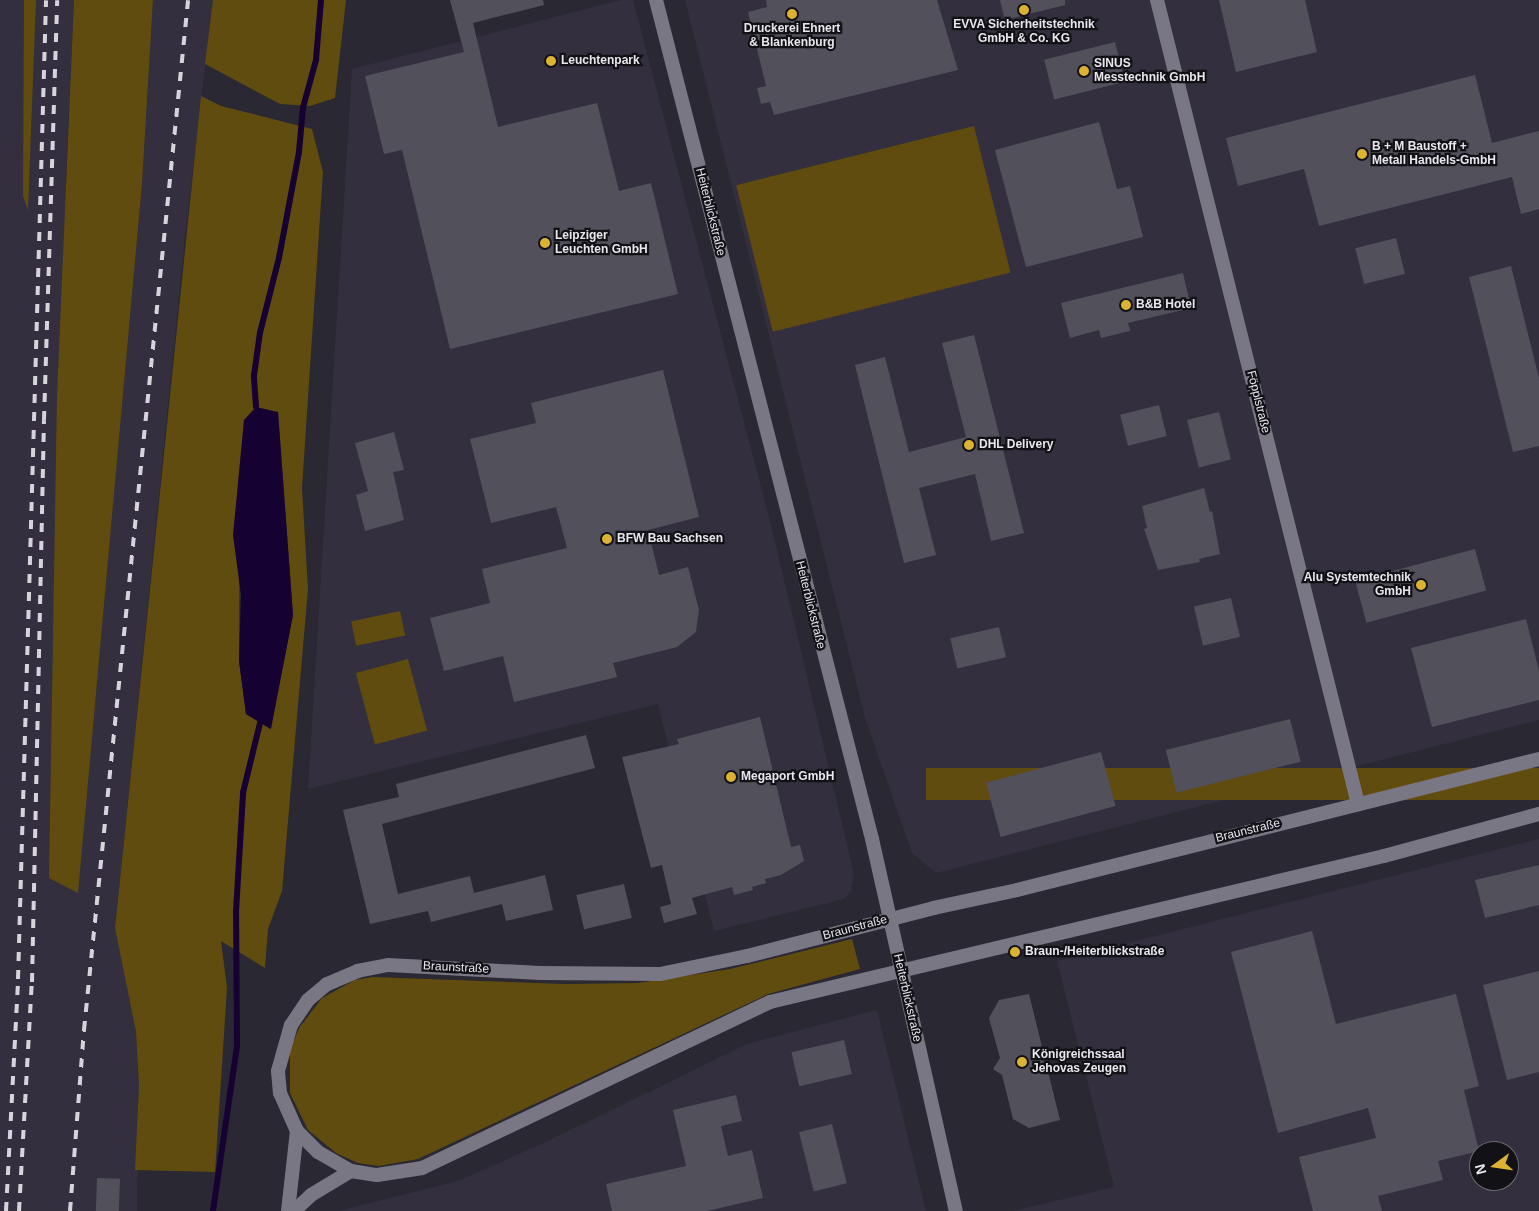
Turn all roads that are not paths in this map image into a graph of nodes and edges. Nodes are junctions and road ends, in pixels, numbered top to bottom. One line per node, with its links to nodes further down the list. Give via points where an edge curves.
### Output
1 (656, 0): 6 (main road, Heiterblickstraße)
2 (1157, 0): 4 (main road, Föpplstraße)
3 (1539, 759): 4 (main road, Braunstraße)
4 (1358, 804): 6 (main road, Braunstraße, via 1018,890)
5 (1539, 814): 7 (main road, Braunstraße, via 1384,856)
6 (889, 919): 7 (main road, Heiterblickstraße); 8 (main road, Braunstraße, via 747,956 660,974 540,973 388,965 342,976 308,1000 291,1025 281,1050 278,1071 280,1093)
7 (900, 970): 9 (main road, Braunstraße, via 770,1002 422,1168 377,1175); 12 (main road, Heiterblickstraße)
8 (297, 1131): 9 (main road, Braunstraße, via 318,1152); 10 (main road)
9 (351, 1171): 11 (main road)
10 (288, 1211)
11 (294, 1211)
12 (956, 1211)

